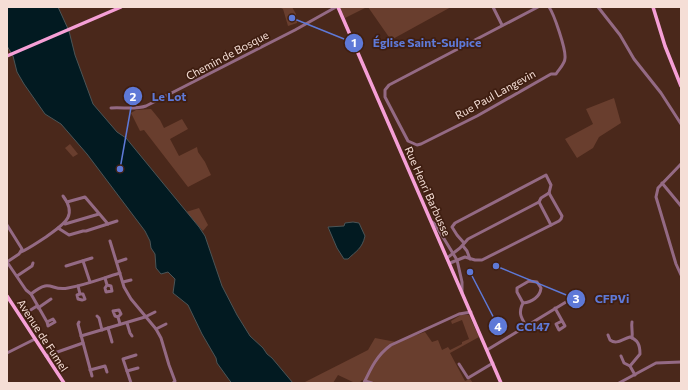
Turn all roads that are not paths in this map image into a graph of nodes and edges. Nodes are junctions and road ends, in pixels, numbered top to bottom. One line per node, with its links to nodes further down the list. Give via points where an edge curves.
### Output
1 (121, 7): 9 (main road)
2 (337, 7): 11 (street, Chemin de Bosque, via 146,106); 14 (main road, Rue Henri Barbusse)
3 (493, 7): 8 (street)
4 (538, 7): 8 (street)
5 (549, 7): 12 (street, Rue Paul Langevin, via 565,52 564,62 556,74 551,74 478,116 419,145 408,141)
6 (598, 7): 13 (street)
7 (653, 7): 10 (main road)
8 (502, 25): 12 (street, Rue Paul Langevin, via 389,85 384,96)
9 (7, 56)
10 (681, 86)
11 (111, 108)
12 (396, 120): 14 (street)
13 (681, 122)
14 (389, 124): 24 (main road, Rue Henri Barbusse)
15 (681, 164): 16 (street)
16 (662, 183): 21 (street); 46 (street, via 656,192 656,201)
17 (550, 193): 20 (street); 27 (street, via 562,216); 31 (street, via 551,185 546,176 455,223 452,227)
18 (62, 196): 19 (street)
19 (67, 202): 22 (street, via 85,197); 25 (street, via 70,212)
20 (539, 202): 27 (street); 31 (street, via 468,239)
21 (681, 206)
22 (99, 214): 25 (street); 26 (street)
23 (118, 221): 26 (street)
24 (432, 222): 33 (street); 35 (main road, Rue Henri Barbusse)
25 (65, 224): 29 (street)
26 (108, 224): 29 (street, via 69,235)
27 (551, 225): 37 (street, via 482,260)
28 (7, 226): 32 (street)
29 (58, 228): 32 (street)
30 (110, 240): 41 (street)
31 (464, 244): 33 (street); 37 (street)
32 (21, 252): 40 (street)
33 (454, 254): 35 (street); 39 (street)
34 (92, 258): 38 (street)
35 (447, 258): 43 (main road, Rue Henri Barbusse)
36 (126, 259): 41 (street)
37 (470, 259): 39 (street, via 465,257)
38 (83, 260): 44 (street); 50 (street)
39 (456, 260): 43 (street); 54 (street)
40 (7, 262): 47 (street)
41 (117, 262): 45 (street)
42 (34, 263): 47 (street)
43 (450, 264): 54 (main road, Rue Henri Barbusse)
44 (66, 266)
45 (120, 273): 48 (street); 51 (street)
46 (681, 274)
47 (17, 276): 55 (street)
48 (105, 278): 50 (street); 52 (street)
49 (131, 280): 51 (street)
50 (90, 282): 53 (street)
51 (123, 282): 68 (street, via 131,299)
52 (107, 285)
53 (78, 286): 55 (street, via 66,289 47,285); 56 (street)
54 (462, 293): 65 (main road, Rue Henri Barbusse)
55 (31, 294): 61 (street)
56 (80, 294)
57 (7, 296): 84 (main road, Avenue de Fumel)
58 (51, 299): 61 (street)
59 (566, 302): 62 (street)
60 (523, 303): 60 (street, via 539,295 541,288 537,282 530,281 517,288); 76 (street, via 520,315)
61 (37, 307): 63 (street); 70 (street)
62 (555, 308): 69 (street); 76 (street)
63 (29, 311)
64 (155, 312): 68 (street)
65 (470, 312): 87 (main road, Rue Henri Barbusse); 103 (street, via 459,314 390,345 375,360)
66 (97, 316): 79 (street)
67 (118, 317): 74 (street)
68 (145, 317): 72 (street); 78 (street)
69 (562, 321)
70 (47, 322)
71 (79, 322): 81 (street)
72 (127, 322): 74 (street); 82 (street)
73 (632, 322): 83 (street)
74 (120, 324): 77 (street)
75 (166, 324): 78 (street)
76 (526, 326): 87 (street)
77 (108, 328): 79 (street); 85 (street)
78 (156, 329): 106 (street)
79 (102, 330): 81 (street)
80 (608, 335): 83 (street, via 613,343)
81 (81, 336): 86 (street)
82 (132, 336)
83 (632, 338): 95 (street, via 638,342 640,354)
84 (35, 339): 88 (street); 90 (main road, Avenue de Fumel)
85 (112, 342)
86 (83, 343): 90 (street); 97 (street)
87 (487, 350): 93 (main road, Rue Henri Barbusse)
88 (7, 353)
89 (136, 355): 98 (street, via 123,359)
90 (46, 356): 104 (main road, Avenue de Fumel)
91 (621, 356): 95 (street, via 624,363)
92 (681, 362): 100 (street, via 656,363)
93 (493, 363): 94 (street, via 468,378); 108 (main road, Rue Henri Barbusse)
94 (459, 364)
95 (630, 366): 100 (street)
96 (138, 368): 98 (street)
97 (90, 370): 99 (street, via 105,366); 101 (street)
98 (127, 371): 105 (street)
99 (107, 372)
100 (635, 375): 102 (street)
101 (92, 376)
102 (628, 378): 109 (street); 110 (street)
103 (365, 382): 107 (street)
104 (64, 383)
105 (131, 383)
106 (174, 383)
107 (372, 383)
108 (501, 383)
109 (619, 383)
110 (630, 383)

